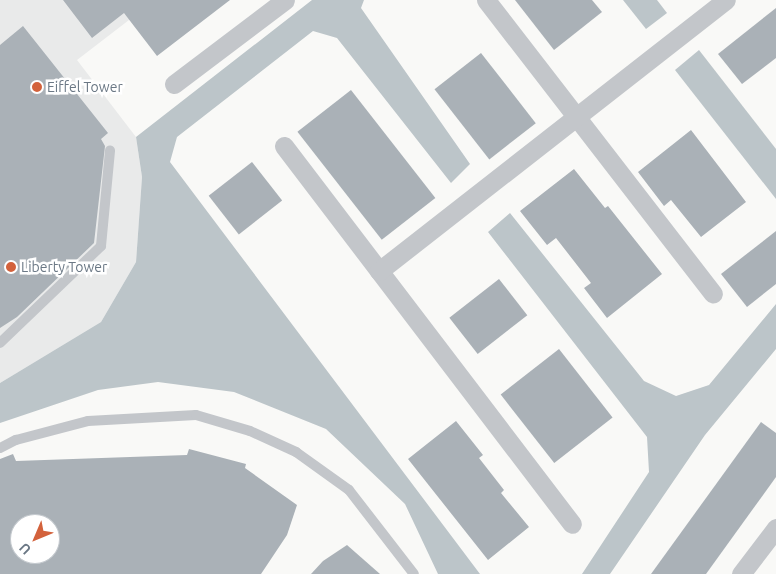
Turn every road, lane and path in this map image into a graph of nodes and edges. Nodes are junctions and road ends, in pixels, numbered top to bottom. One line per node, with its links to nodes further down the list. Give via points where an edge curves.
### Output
1 (285, 0): 4 (street)
2 (486, 0): 5 (street)
3 (726, 0): 5 (street)
4 (174, 84)
5 (576, 117): 8 (street); 9 (street)
6 (284, 146): 8 (street)
7 (110, 150): 10 (lane, via 101,246)
8 (379, 271): 12 (street)
9 (713, 294)
10 (0, 343)
11 (0, 448): 14 (lane, via 16,440 88,421 196,415 250,431 296,452 349,490)
12 (572, 524)
13 (776, 528): 15 (street)
14 (414, 574)
15 (741, 574)

